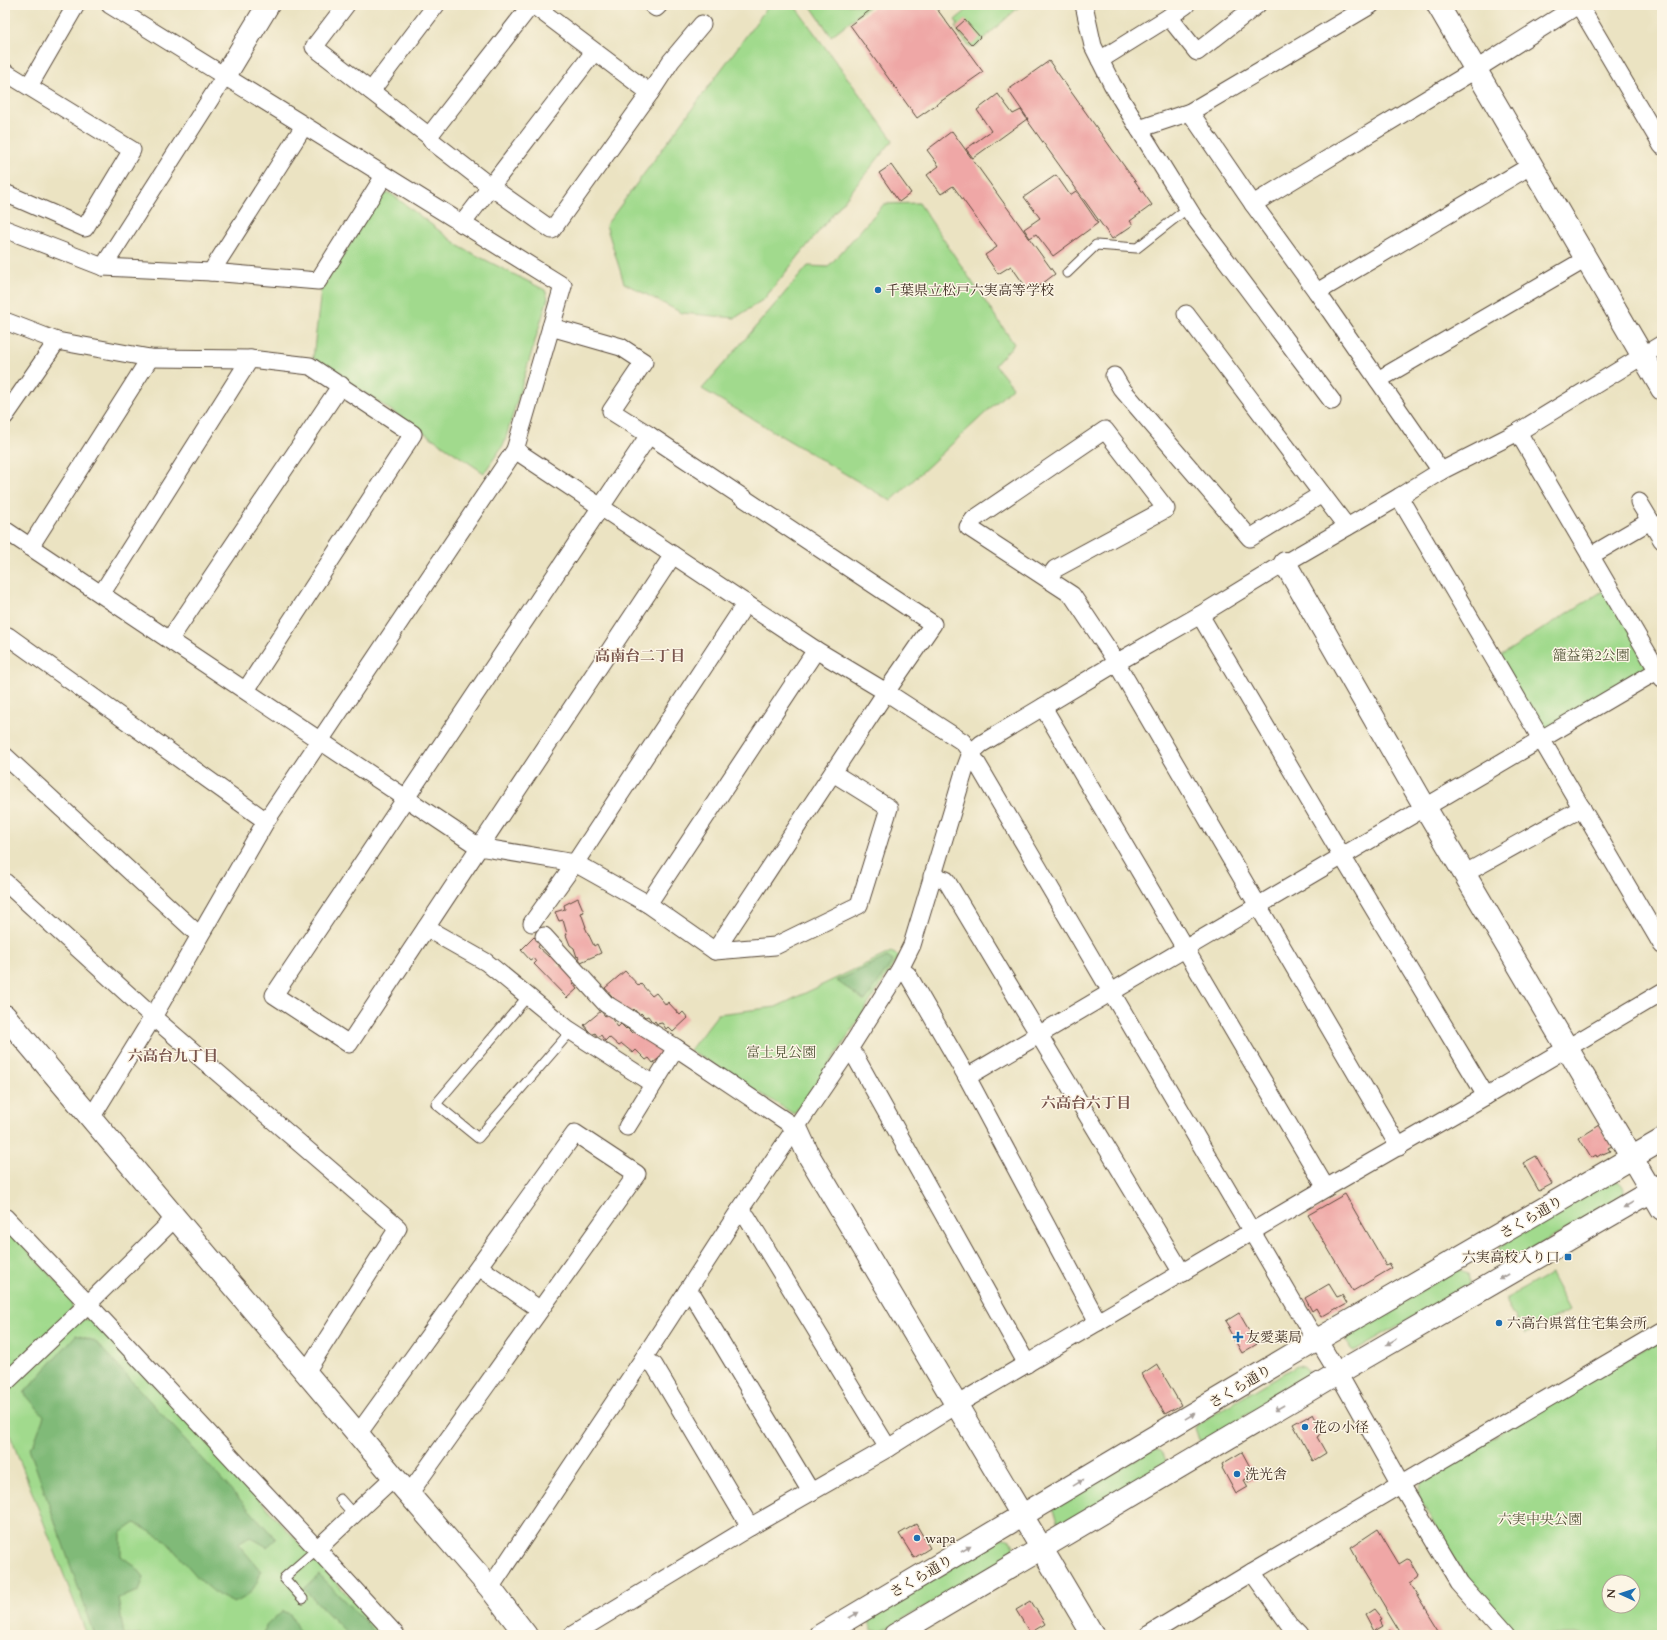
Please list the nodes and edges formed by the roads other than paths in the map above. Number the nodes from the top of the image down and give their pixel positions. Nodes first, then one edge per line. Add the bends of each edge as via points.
1 (76, 5) edge
2 (110, 5) edge
3 (268, 5) edge
4 (346, 5) edge
5 (436, 5) edge
6 (532, 5) edge
7 (652, 5) edge
8 (659, 5) edge
9 (1084, 5) edge
10 (1186, 5) edge
11 (1257, 5) edge
12 (1371, 5) edge
13 (1438, 5) edge
14 (1578, 5) edge
15 (1169, 17) junction
16 (702, 24) dead end
17 (594, 52) junction
18 (1100, 60) junction
19 (1475, 70) junction
20 (5, 72) edge
21 (225, 76) junction
22 (29, 86) junction
23 (371, 90) junction
24 (650, 93) junction
25 (1190, 112) junction
26 (304, 126) junction
27 (1139, 129) junction
28 (428, 136) junction
29 (1662, 146) edge
30 (1532, 165) junction
31 (384, 176) junction
32 (491, 187) junction
33 (5, 194) edge
34 (1253, 204) junction
35 (1188, 208) junction
36 (462, 224) junction
37 (6, 231) edge
38 (1586, 259) junction
39 (103, 267) junction
40 (211, 272) junction
41 (1067, 273) dead end
42 (1317, 292) junction
43 (1186, 314) dead end
44 (5, 321) edge
45 (551, 327) junction
46 (57, 341) junction
47 (1662, 344) edge
48 (1642, 355) junction
49 (150, 358) junction
50 (250, 360) junction
51 (1114, 376) dead end
52 (1378, 380) junction
53 (341, 385) junction
54 (1662, 389) edge
55 (1332, 400) dead end
56 (5, 416) edge
57 (1518, 432) junction
58 (649, 435) junction
59 (515, 450) junction
60 (1441, 471) junction
61 (1322, 494) junction
62 (1399, 497) junction
63 (1639, 502) dead end
64 (600, 508) junction
65 (1650, 521) junction
66 (1347, 526) junction
67 (5, 530) edge
68 (1662, 540) edge
69 (30, 547) junction
70 (673, 555) junction
71 (1590, 556) junction
72 (1285, 563) junction
73 (1048, 578) junction
74 (102, 593) junction
75 (746, 603) junction
76 (1200, 615) junction
77 (170, 639) junction
78 (5, 641) edge
79 (816, 650) junction
80 (1116, 663) junction
81 (1660, 672) edge
82 (246, 690) junction
83 (886, 692) junction
84 (1043, 707) junction
85 (1541, 739) junction
86 (319, 741) junction
87 (971, 754) junction
88 (5, 756) edge
89 (833, 773) junction
90 (405, 799) junction
91 (1425, 808) junction
92 (1582, 808) junction
93 (266, 821) junction
94 (479, 847) junction
95 (1342, 856) junction
96 (575, 863) junction
97 (1464, 874) junction
98 (932, 876) junction
99 (5, 882) edge
100 (648, 904) junction
101 (1258, 905) junction
102 (532, 923) dead end
103 (426, 928) junction
104 (199, 935) junction
105 (544, 936) dead end
106 (1662, 945) edge
107 (1186, 948) junction
108 (715, 950) junction
109 (900, 969) junction
110 (1112, 992) junction
111 (1662, 992) edge
112 (528, 996) junction
113 (5, 1016) edge
114 (153, 1017) junction
115 (571, 1031) junction
116 (1038, 1035) junction
117 (676, 1048) junction
118 (1568, 1048) junction
119 (848, 1051) junction
120 (967, 1078) junction
121 (653, 1084) junction
122 (1486, 1096) junction
123 (91, 1118) junction
124 (627, 1127) dead end
125 (796, 1128) junction
126 (1662, 1140) edge
127 (1399, 1147) junction
128 (1633, 1158) junction
129 (1326, 1188) junction
130 (1658, 1195) edge
131 (739, 1211) junction
132 (6, 1218) edge
133 (175, 1218) junction
134 (1253, 1232) junction
135 (479, 1267) junction
136 (1182, 1273) junction
137 (687, 1291) junction
138 (88, 1304) junction
139 (539, 1309) junction
140 (1098, 1322) junction
141 (1662, 1331) edge
142 (1318, 1340) junction
143 (643, 1358) junction
144 (1027, 1364) junction
145 (306, 1372) junction
146 (1338, 1373) junction
147 (5, 1383) edge
148 (958, 1404) junction
149 (358, 1434) junction
150 (888, 1448) junction
151 (394, 1477) junction
152 (1401, 1485) junction
153 (811, 1492) junction
154 (409, 1494) junction
155 (340, 1499) dead end
156 (354, 1515) junction
157 (1024, 1516) junction
158 (750, 1527) junction
159 (1042, 1548) junction
160 (317, 1549) junction
161 (1252, 1572) junction
162 (490, 1588) junction
163 (303, 1599) dead end
164 (396, 1635) edge
165 (526, 1635) edge
166 (572, 1635) edge
167 (821, 1635) edge
168 (896, 1635) edge
169 (1094, 1635) edge
170 (1148, 1635) edge
171 (1300, 1635) edge
172 (1506, 1635) edge

1 - 22 street
2 - 21 street
3 - 21 street
4 - 23 street via 314,47
5 - 23 street
6 - 17 street
6 - 28 street
7 - 8 street via 656,8
9 - 18 street via 1093,46
10 - 15 street
11 - 15 street via 1197,52
12 - 25 street
13 - 19 street
14 - 19 street
14 - 29 street
15 - 18 street
16 - 24 street
17 - 24 street
17 - 32 street
18 - 27 street
19 - 30 street
19 - 34 street
20 - 22 street
21 - 26 street
21 - 39 street
22 - 33 street via 132,150 85,228
23 - 28 street
24 - 32 street via 552,230
25 - 27 street
25 - 34 street
26 - 31 street
26 - 40 street
27 - 35 street
28 - 32 street
30 - 38 street
30 - 42 street
31 - 36 street
31 - 40 street via 318,282
32 - 36 street
34 - 42 street
35 - 41 lane via 1137,248 1096,245
35 - 55 street
36 - 45 street via 563,286
37 - 39 street
38 - 48 street
38 - 52 street
39 - 40 street
42 - 52 street
43 - 61 street
44 - 46 street
45 - 58 street via 622,347 644,362 611,411
45 - 59 street
46 - 49 street
46 - 56 street
47 - 48 street
48 - 54 street
48 - 57 street
49 - 50 street
49 - 69 street
50 - 53 street via 310,366
50 - 74 street
51 - 61 street via 1121,388 1250,538
52 - 60 street
53 - 77 street
53 - 82 street via 413,434
57 - 60 street
57 - 71 street
58 - 64 street
58 - 83 street via 933,624
59 - 64 street
59 - 86 street
60 - 62 street
61 - 66 street
62 - 66 street
62 - 85 street
63 - 65 street
64 - 70 street
64 - 90 street
65 - 68 street
65 - 71 street
66 - 72 street
67 - 69 street
69 - 74 street
70 - 75 street
70 - 94 street
71 - 81 street
72 - 76 street
72 - 91 street
73 - 73 street via 1055,569 1166,509 1105,430 974,519 968,527
73 - 80 street via 1072,594
74 - 77 street
75 - 79 street
75 - 96 street
76 - 80 street
76 - 95 street
77 - 82 street
78 - 93 street via 8,636
79 - 83 street
79 - 100 street
80 - 84 street
80 - 101 street
81 - 85 street
82 - 86 street
83 - 87 street via 962,742
83 - 89 street
84 - 87 street via 981,744
84 - 107 street
85 - 91 street
85 - 92 street
86 - 90 street
86 - 93 street
87 - 98 street
87 - 110 street
88 - 104 street
89 - 108 street
89 - 108 street via 889,808 859,905 775,946
90 - 94 street
90 - 103 street via 274,995 348,1044
91 - 95 street
91 - 97 street
92 - 97 street
92 - 106 street
93 - 104 street
94 - 96 street
94 - 103 street
95 - 101 street
95 - 122 street
96 - 100 street
96 - 102 street
97 - 118 street
98 - 109 street via 912,945
98 - 116 street via 946,880
99 - 114 street
100 - 108 street
101 - 107 street
101 - 127 street
103 - 112 street via 486,962
104 - 114 street
105 - 117 street via 606,1004
107 - 110 street
107 - 129 street
109 - 119 street
109 - 120 street via 908,975
110 - 116 street
110 - 134 street
111 - 118 street
112 - 115 street
112 - 115 lane via 436,1104 478,1138
113 - 123 street
114 - 123 street
114 - 145 street via 398,1228
115 - 121 street
116 - 120 street
116 - 136 street
117 - 121 street
117 - 125 street
118 - 122 street
118 - 128 street
119 - 125 street
119 - 144 street via 855,1056
120 - 140 street
121 - 124 street
122 - 127 street
123 - 133 street
125 - 131 street
125 - 148 street via 809,1156
126 - 128 street, さくら通り
127 - 129 street
128 - 130 street
128 - 142 street, さくら通り
129 - 134 street
130 -> 146 street
131 - 137 street
131 - 150 street via 748,1217
132 - 138 street
133 - 138 street
133 - 145 street
134 - 136 street
134 - 142 street via 1309,1329
135 - 139 street
135 - 139 street via 575,1133 637,1174
135 - 149 street
136 - 140 street
137 - 143 street
137 - 153 street via 694,1297
138 - 147 street
138 - 160 street
139 - 154 street
140 - 144 street
141 - 152 street
142 - 146 street
157 -> 142 street, さくら通り
143 - 158 street via 654,1365
143 - 162 street
144 - 148 street
145 - 149 street
146 - 152 street
146 -> 159 street
148 - 150 street
148 - 157 street
149 - 151 street
150 - 153 street
151 - 154 street
151 - 156 street
152 - 161 street
152 - 172 street via 1459,1582
153 - 158 street
154 - 162 street
155 - 156 lane
156 - 160 street
157 - 159 street
167 -> 157 street, さくら通り
158 - 166 street
159 - 168 street
159 - 169 street
160 - 163 lane via 284,1578
160 - 164 street
161 - 170 street
161 - 171 street via 1289,1624
162 - 165 street

